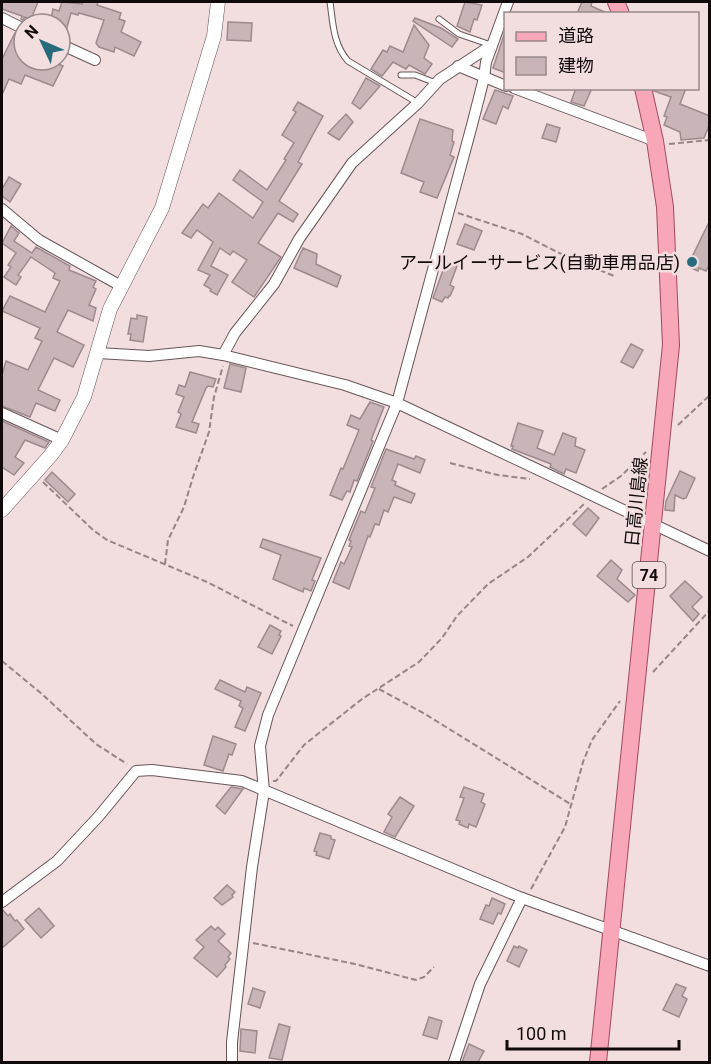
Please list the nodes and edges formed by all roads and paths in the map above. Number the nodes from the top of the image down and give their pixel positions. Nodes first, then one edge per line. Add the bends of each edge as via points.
1 (218, 2) edge
2 (330, 2) edge
3 (504, 13) edge
4 (439, 19) dead end
5 (492, 45) junction
6 (72, 49) edge
7 (95, 60) dead end
8 (458, 66) junction
9 (401, 75) dead end
10 (484, 78) junction
11 (436, 83) junction
12 (504, 85) edge
13 (519, 90) edge
14 (643, 90) edge
15 (418, 103) junction
16 (710, 140) edge
17 (655, 141) junction
18 (2, 209) edge
19 (449, 210) junction
20 (614, 276) dead end
21 (121, 286) junction
22 (98, 353) junction
23 (224, 355) junction
24 (710, 395) edge
25 (397, 403) junction
26 (2, 413) edge
27 (678, 425) dead end
28 (62, 440) junction
29 (662, 440) junction
30 (450, 463) dead end
31 (35, 474) junction
32 (553, 477) junction
33 (592, 496) junction
34 (4, 505) edge
35 (654, 525) junction
36 (710, 550) edge
37 (165, 564) junction
38 (710, 610) edge
39 (304, 631) junction
40 (2, 661) edge
41 (650, 675) dead end
42 (379, 689) junction
43 (637, 692) junction
44 (136, 771) junction
45 (263, 786) junction
46 (572, 805) junction
47 (524, 899) junction
48 (2, 902) edge
49 (612, 931) junction
50 (244, 941) junction
51 (710, 966) edge
52 (434, 967) dead end
53 (232, 1062) edge
54 (454, 1062) edge
55 (598, 1062) edge

1 - 21 street via 214,36 162,208
2 - 15 lane via 339,51 348,61
3 - 5 street
4 - 5 lane via 459,33
5 - 8 street
5 - 10 street
6 - 7 street
8 - 10 street
8 - 11 street
9 - 11 lane via 415,75
10 - 12 street
10 - 19 street
11 - 15 street
13 - 17 street
14 - 17 main road, 日高川島線 / 74
15 - 23 street via 352,163 299,239 274,284 235,333
16 - 17 path via 674,145
17 - 29 main road, 日高川島線 / 74 via 665,207 671,345
18 - 21 street via 39,240
19 - 20 path via 522,234
19 - 25 street
21 - 22 street
22 - 23 street via 149,356 199,351
22 - 28 street via 84,397
23 - 25 street via 345,385
23 - 37 path via 209,432 177,526 168,540
24 - 27 path
25 - 32 street
25 - 39 street
26 - 28 street
28 - 31 street
29 - 33 path
29 - 35 main road, 日高川島線 / 74
30 - 32 path via 518,478
31 - 34 street
31 - 37 path via 107,540
32 - 33 street
33 - 35 street
33 - 42 path via 528,557 488,584 419,662
35 - 36 street
35 - 43 main road, 日高川島線 / 74
37 - 39 path
38 - 41 path
39 - 45 street via 268,715 260,746
40 - 44 path via 96,744
42 - 45 path via 332,721 304,745 276,781
42 - 46 path
43 - 46 path via 617,704 592,740
43 - 49 main road, 日高川島線 / 74
44 - 45 street
44 - 48 street via 57,861
45 - 47 street
45 - 50 street
46 - 47 path via 565,826
47 - 49 street
47 - 54 street via 480,984
49 - 51 street
49 - 55 main road, 日高川島線 / 74
50 - 52 path via 416,980
50 - 53 street

